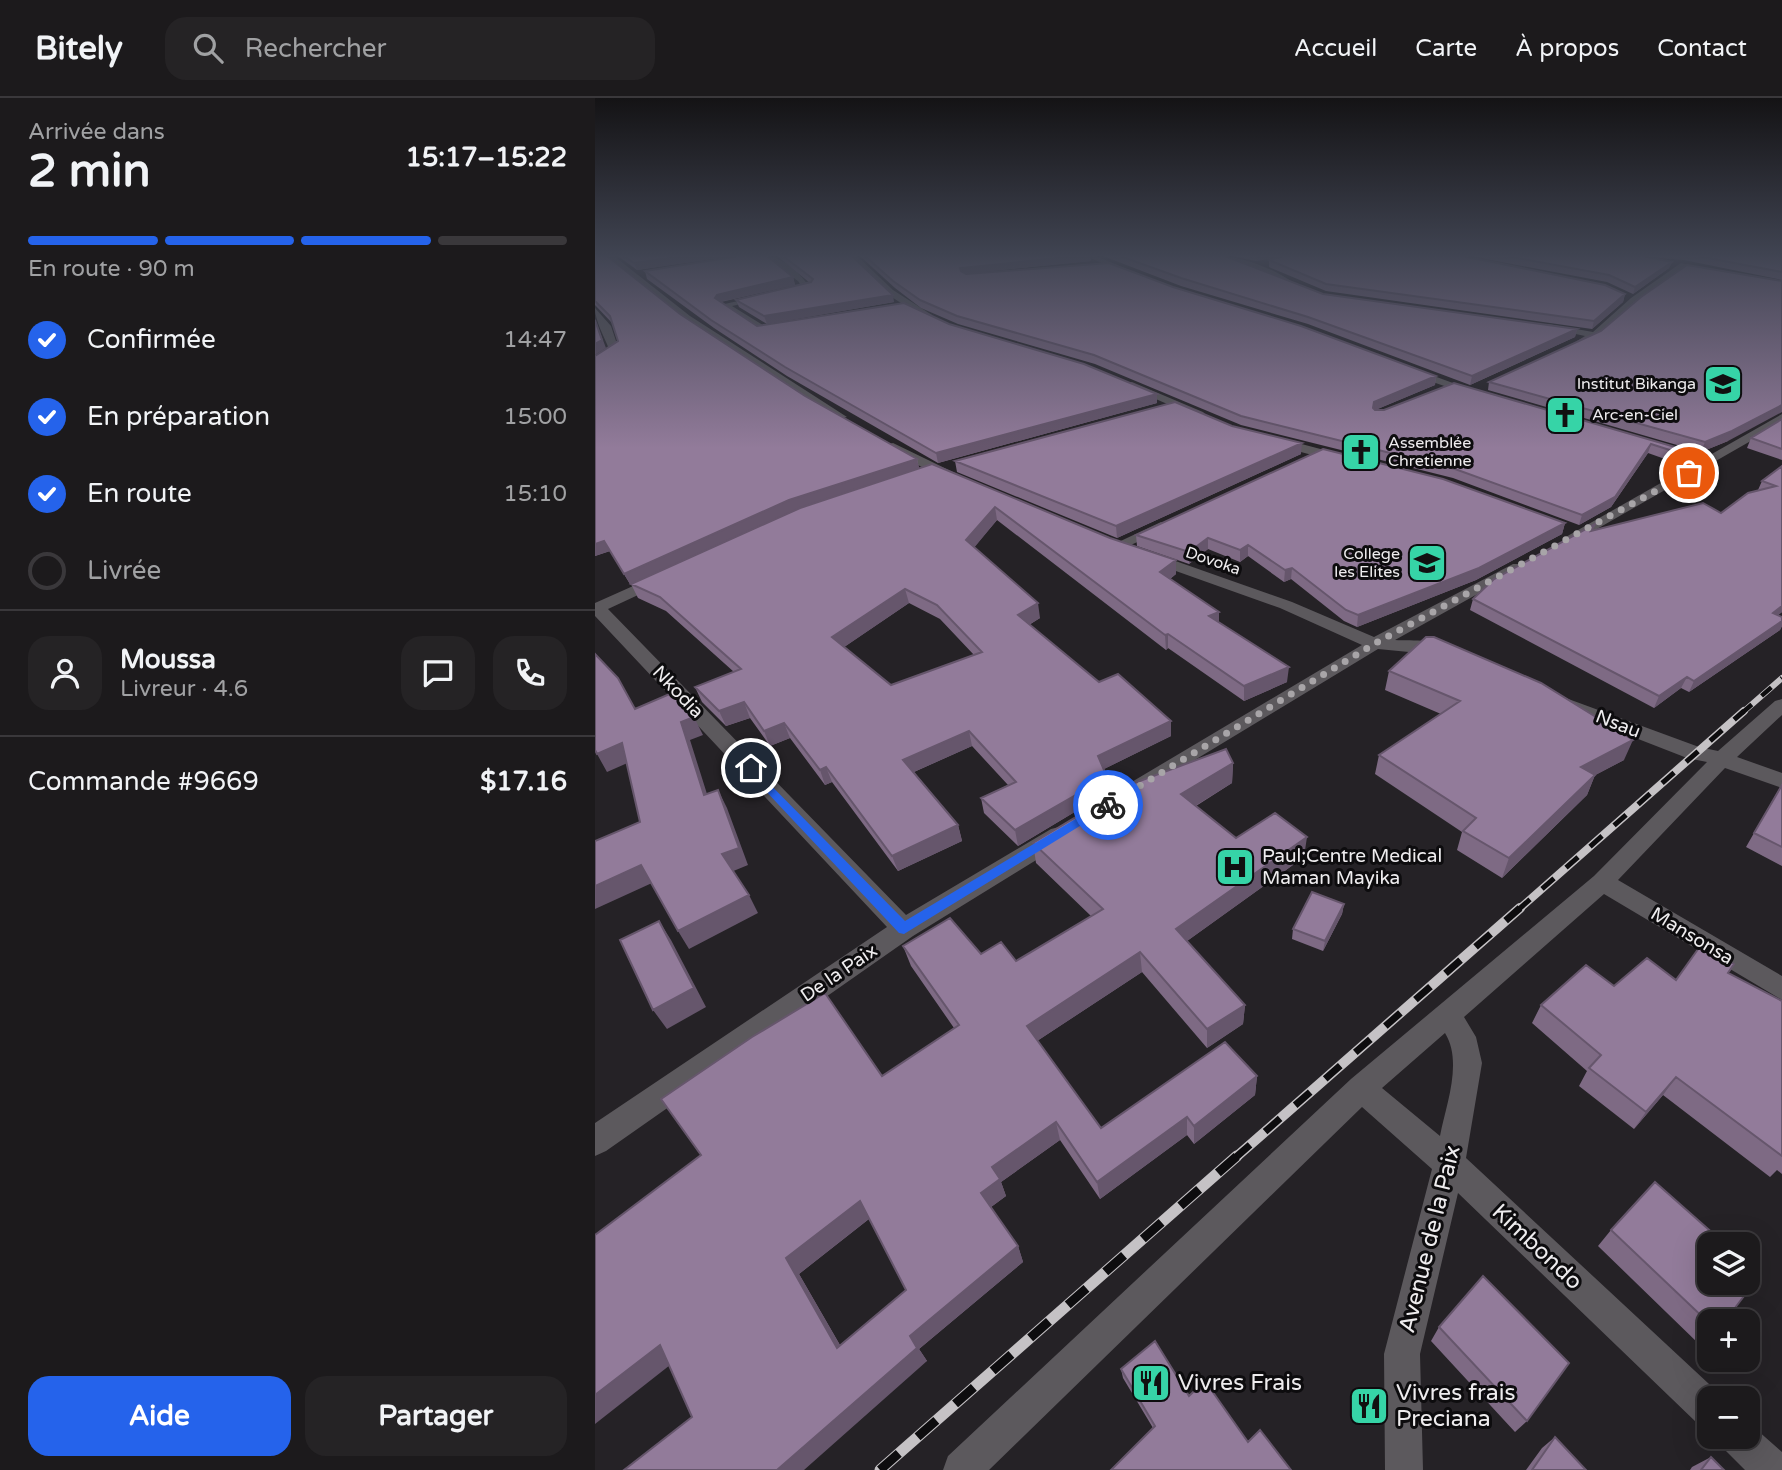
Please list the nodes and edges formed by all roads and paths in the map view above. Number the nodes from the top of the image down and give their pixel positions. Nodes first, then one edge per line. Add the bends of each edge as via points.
1 (601, 320) edge
2 (690, 320) edge
3 (749, 320) edge
4 (934, 320) edge
5 (1609, 320) edge
6 (943, 324) edge
7 (794, 326) edge
8 (1537, 326) edge
9 (1595, 335) junction
10 (1570, 346) edge
11 (595, 362) edge
12 (1394, 365) edge
13 (1118, 379) edge
14 (1452, 385) junction
15 (1440, 390) edge
16 (1483, 391) edge
17 (1179, 404) junction
18 (1152, 412) edge
19 (1782, 418) edge
20 (1213, 420) edge
21 (856, 426) edge
22 (1260, 437) edge
23 (878, 439) edge
24 (1319, 453) junction
25 (1353, 461) edge
26 (963, 463) edge
27 (1294, 465) edge
28 (930, 472) junction
29 (961, 480) edge
30 (1181, 517) edge
31 (1568, 536) edge
32 (1532, 559) edge
33 (673, 573) edge
34 (596, 608) edge
35 (1374, 644) junction
36 (1456, 657) edge
37 (1544, 696) edge
38 (1782, 705) edge
39 (1722, 759) junction
40 (1782, 781) edge
41 (1116, 800) edge
42 (1080, 822) edge
43 (1602, 882) junction
44 (904, 929) junction
45 (1782, 989) edge
46 (1454, 1025) junction
47 (1361, 1088) junction
48 (595, 1141) edge
49 (1450, 1164) junction
50 (1697, 1398) edge
51 (1751, 1449) edge
52 (961, 1470) edge
53 (1404, 1470) edge
54 (1773, 1470) edge

1 - 11 street via 614,349
2 - 21 street
3 - 7 street via 768,331
4 - 6 street
5 - 9 street
8 - 9 street
9 - 10 street
12 - 14 street
13 - 17 street
14 - 15 street
14 - 16 street
17 - 18 street
17 - 20 street
19 - 31 street
22 - 24 street
23 - 28 street
24 - 25 street
24 - 27 street
26 - 28 street
28 - 29 street
30 - 35 street, Dovoka via 1112,543 1286,605
32 - 35 street
33 - 34 street
34 - 44 street, Nkodia
35 - 36 street via 1434,648
35 - 41 street
37 - 39 street, Nsau via 1694,753
38 - 39 street
39 - 40 street, Nsau
39 - 43 street
42 - 44 street, De la Paix
43 - 45 street, Mansonsa
43 - 46 street
44 - 48 street, De la Paix
46 - 47 street
46 - 49 street, Avenue de la Paix via 1468,1063
47 - 49 street, Kimbondo
47 - 52 street
49 - 50 street, Kimbondo
49 - 53 street, Avenue de la Paix via 1402,1354
51 - 54 street

